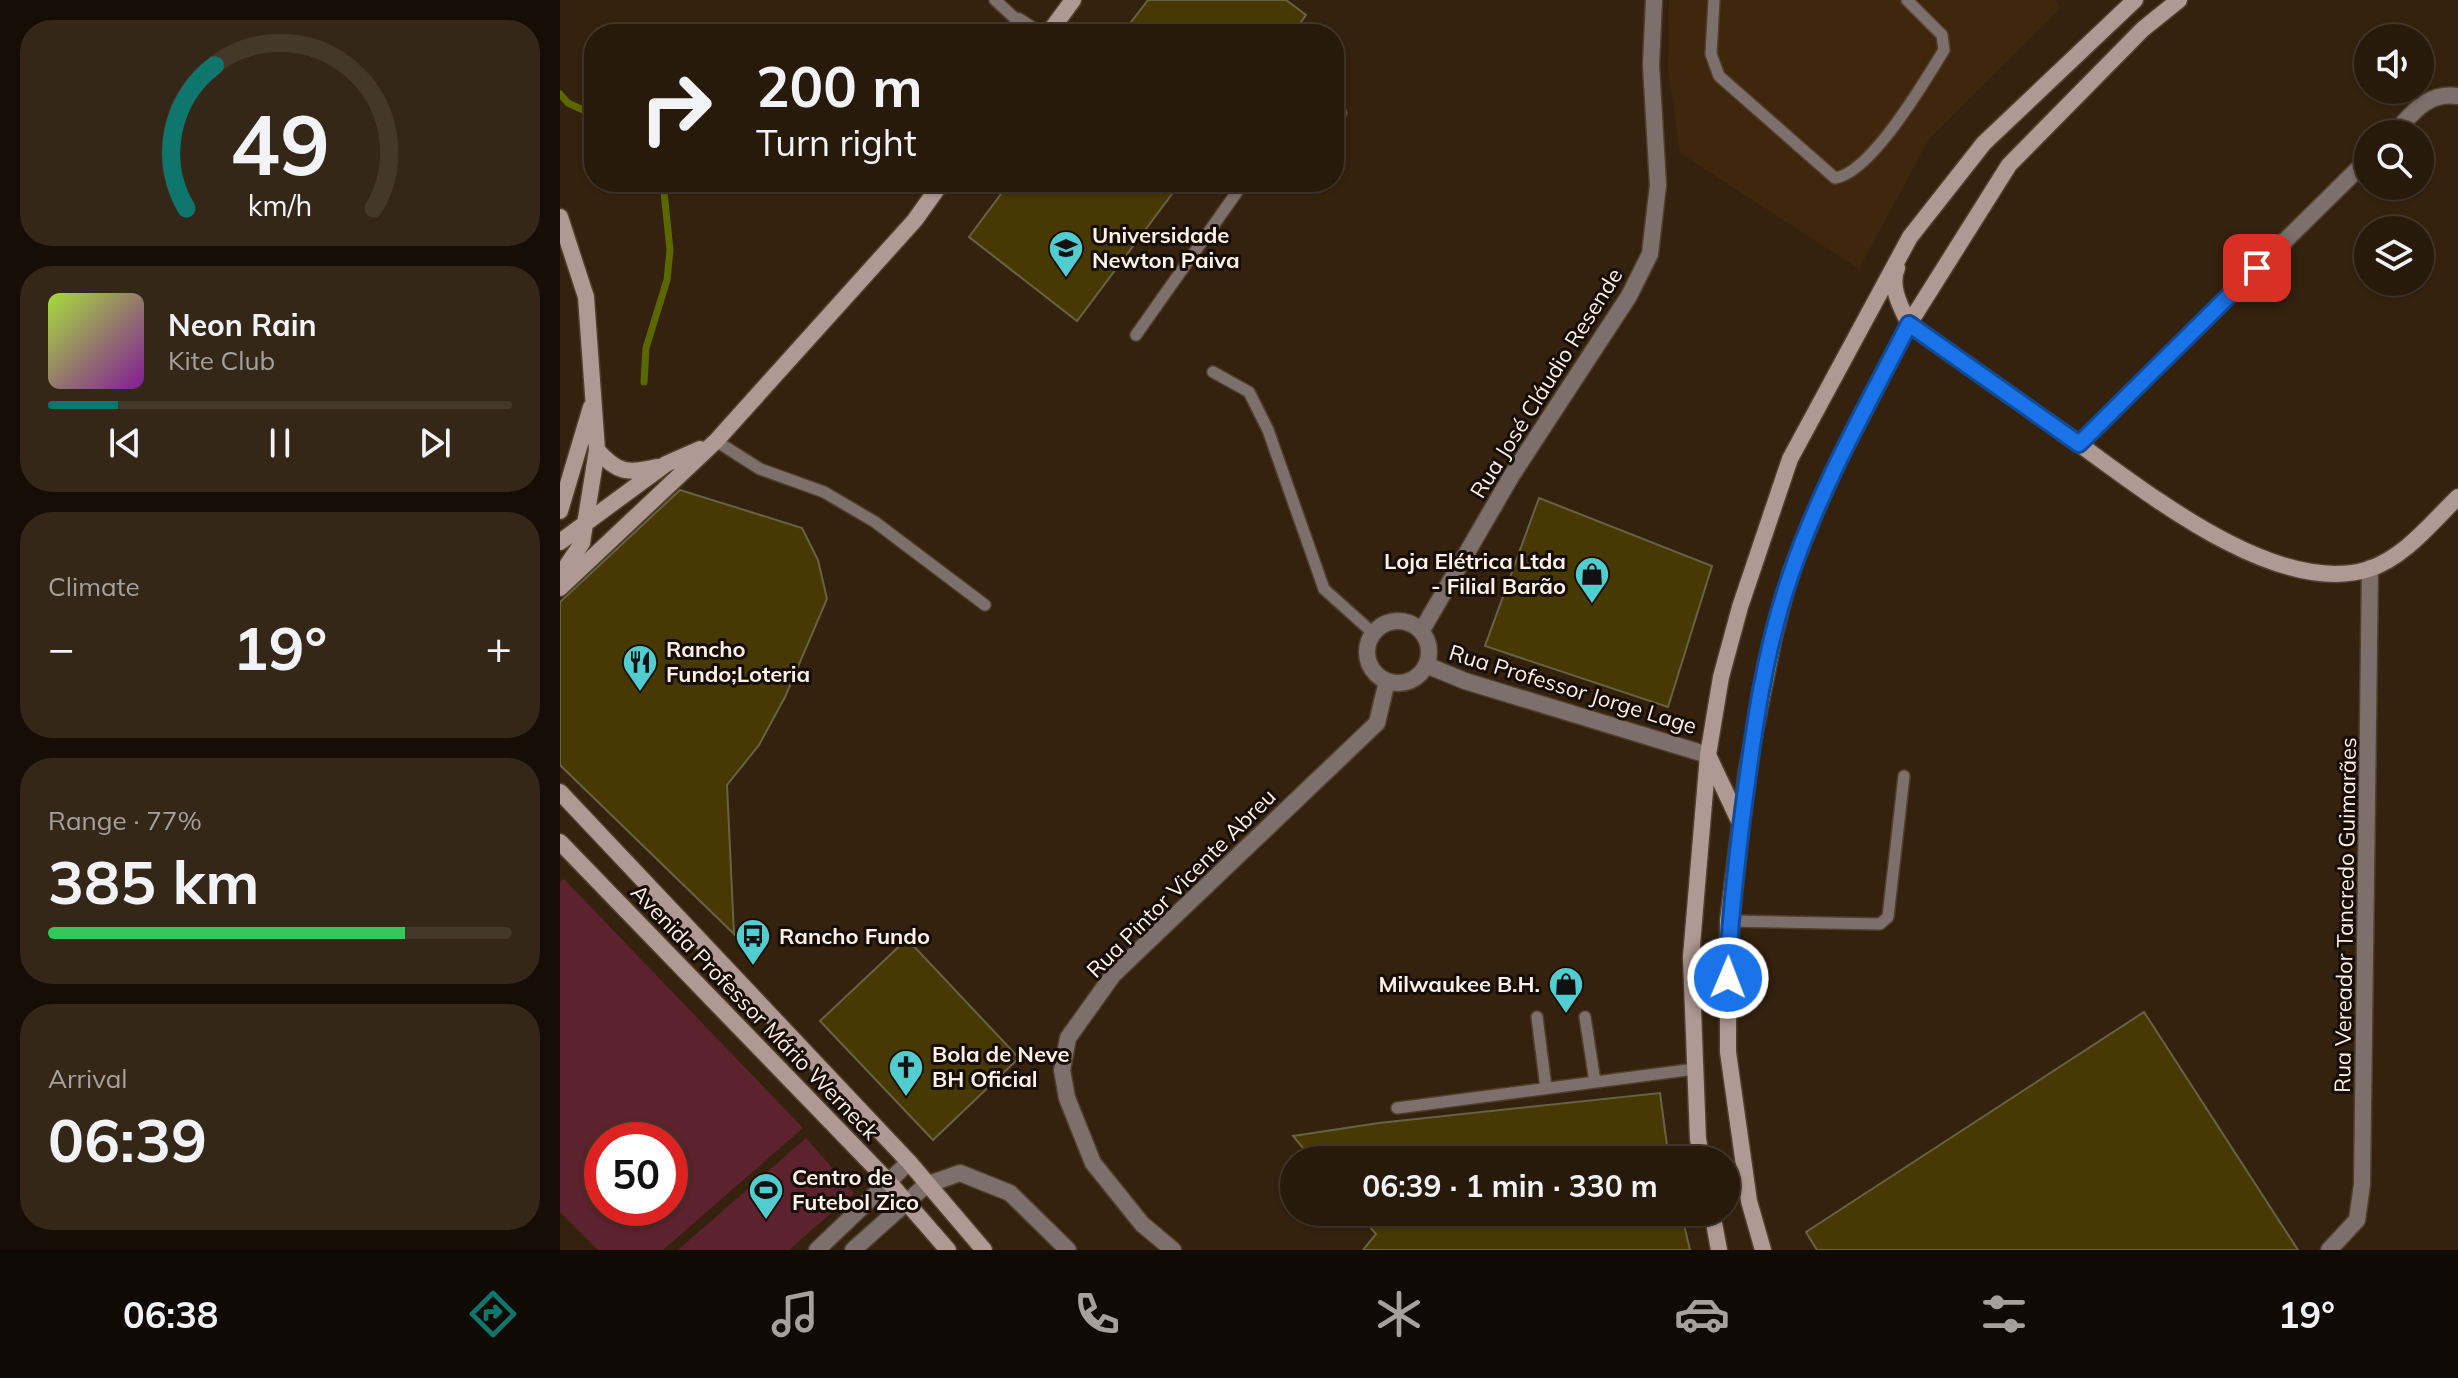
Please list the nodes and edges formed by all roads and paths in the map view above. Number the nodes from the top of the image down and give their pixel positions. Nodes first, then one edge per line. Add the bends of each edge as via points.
1 (995, 0) edge
2 (1073, 0) edge
3 (1654, 0) edge
4 (1714, 0) edge
5 (1907, 0) edge
6 (2135, 0) edge
7 (2179, 0) edge
8 (1018, 21) joint
9 (1023, 24) edge
10 (1055, 24) edge
11 (2458, 96) edge
12 (2407, 120) edge
13 (2354, 173) edge
14 (935, 192) edge
15 (1237, 192) edge
16 (560, 217) edge
17 (1910, 237) junction
18 (1909, 324) junction
19 (1136, 335) dead end
20 (1213, 372) dead end
21 (594, 398) junction
22 (716, 441) junction
23 (2079, 444) junction
24 (597, 450) junction
25 (666, 464) junction
26 (2458, 497) edge
27 (560, 511) edge
28 (589, 519) junction
29 (560, 542) edge
30 (2370, 568) junction
31 (560, 576) edge
32 (560, 588) edge
33 (985, 605) dead end
34 (1422, 630) junction
35 (1373, 633) junction
36 (1426, 665) junction
37 (1387, 681) junction
38 (1708, 755) junction
39 (1904, 776) dead end
40 (560, 792) edge
41 (1741, 826) junction
42 (560, 842) edge
43 (1728, 921) junction
44 (1537, 1017) dead end
45 (1585, 1017) dead end
46 (1695, 1069) junction
47 (1595, 1082) junction
48 (1546, 1088) junction
49 (1397, 1108) dead end
50 (1701, 1146) edge
51 (909, 1162) junction
52 (888, 1181) junction
53 (926, 1185) junction
54 (904, 1202) junction
55 (1715, 1226) edge
56 (817, 1250) edge
57 (853, 1250) edge
58 (948, 1250) edge
59 (984, 1250) edge
60 (1068, 1250) edge
61 (1173, 1250) edge
62 (1719, 1250) edge
63 (1763, 1250) edge
64 (2329, 1250) edge

1 - 8 lane
2 - 10 main road
3 - 34 street, Rua José Cláudio Resende via 1651,65 1658,185 1650,254
4 - 5 lane via 1711,54 1719,76 1835,178 1850,172 1895,128 1944,50 1942,35
6 - 17 main road via 1984,143
7 - 18 main road via 2143,29 2009,165
8 - 9 street
11 - 12 street via 2427,100
13 - 23 street
14 - 22 main road
15 - 19 lane
16 - 21 main road via 586,297
17 - 18 main road via 1894,276
17 - 38 main road via 1790,459 1736,621
18 - 23 main road
18 - 41 main road via 1830,478 1791,571 1758,713
20 - 35 lane via 1249,392 1268,430 1324,589
21 - 24 main road
21 - 27 main road
22 - 25 main road
22 - 32 main road
22 - 33 lane via 760,469 824,492 875,522
23 - 30 main road via 2235,547 2311,573
24 - 25 main road via 618,471
24 - 28 main road
25 - 28 main road
26 - 30 main road via 2407,547
28 - 29 main road
28 - 31 main road via 582,543
30 - 64 street, Rua Vereador Tancredo Guimarães via 2362,1185 2357,1220
34 - 35 street via 1400,620 1380,625
34 - 36 street via 1429,653
35 - 37 street via 1368,662
36 - 37 street via 1409,681
36 - 38 street, Rua Professor Jorge Lage
37 - 61 street, Rua Pintor Vicente Abreu via 1377,723 1113,975 1068,1038 1062,1070 1067,1098 1093,1163 1142,1224
38 - 41 main road
38 - 46 main road via 1691,957
39 - 43 lane via 1888,917 1880,924
40 - 51 main road, Avenida Professor Mário Werneck
41 - 43 main road
42 - 52 main road, Avenida Professor Mário Werneck
43 - 63 main road via 1728,1052 1749,1201
44 - 48 lane
45 - 47 lane
46 - 47 lane
46 - 50 main road
47 - 48 lane
48 - 49 lane
51 - 52 street
51 - 53 main road, Avenida Professor Mário Werneck
52 - 54 main road, Avenida Professor Mário Werneck
52 - 56 street
53 - 54 street
53 - 59 main road, Avenida Professor Mário Werneck
53 - 60 street via 960,1173 982,1180 1010,1193
54 - 57 street
54 - 58 main road, Avenida Professor Mário Werneck
55 - 62 main road

